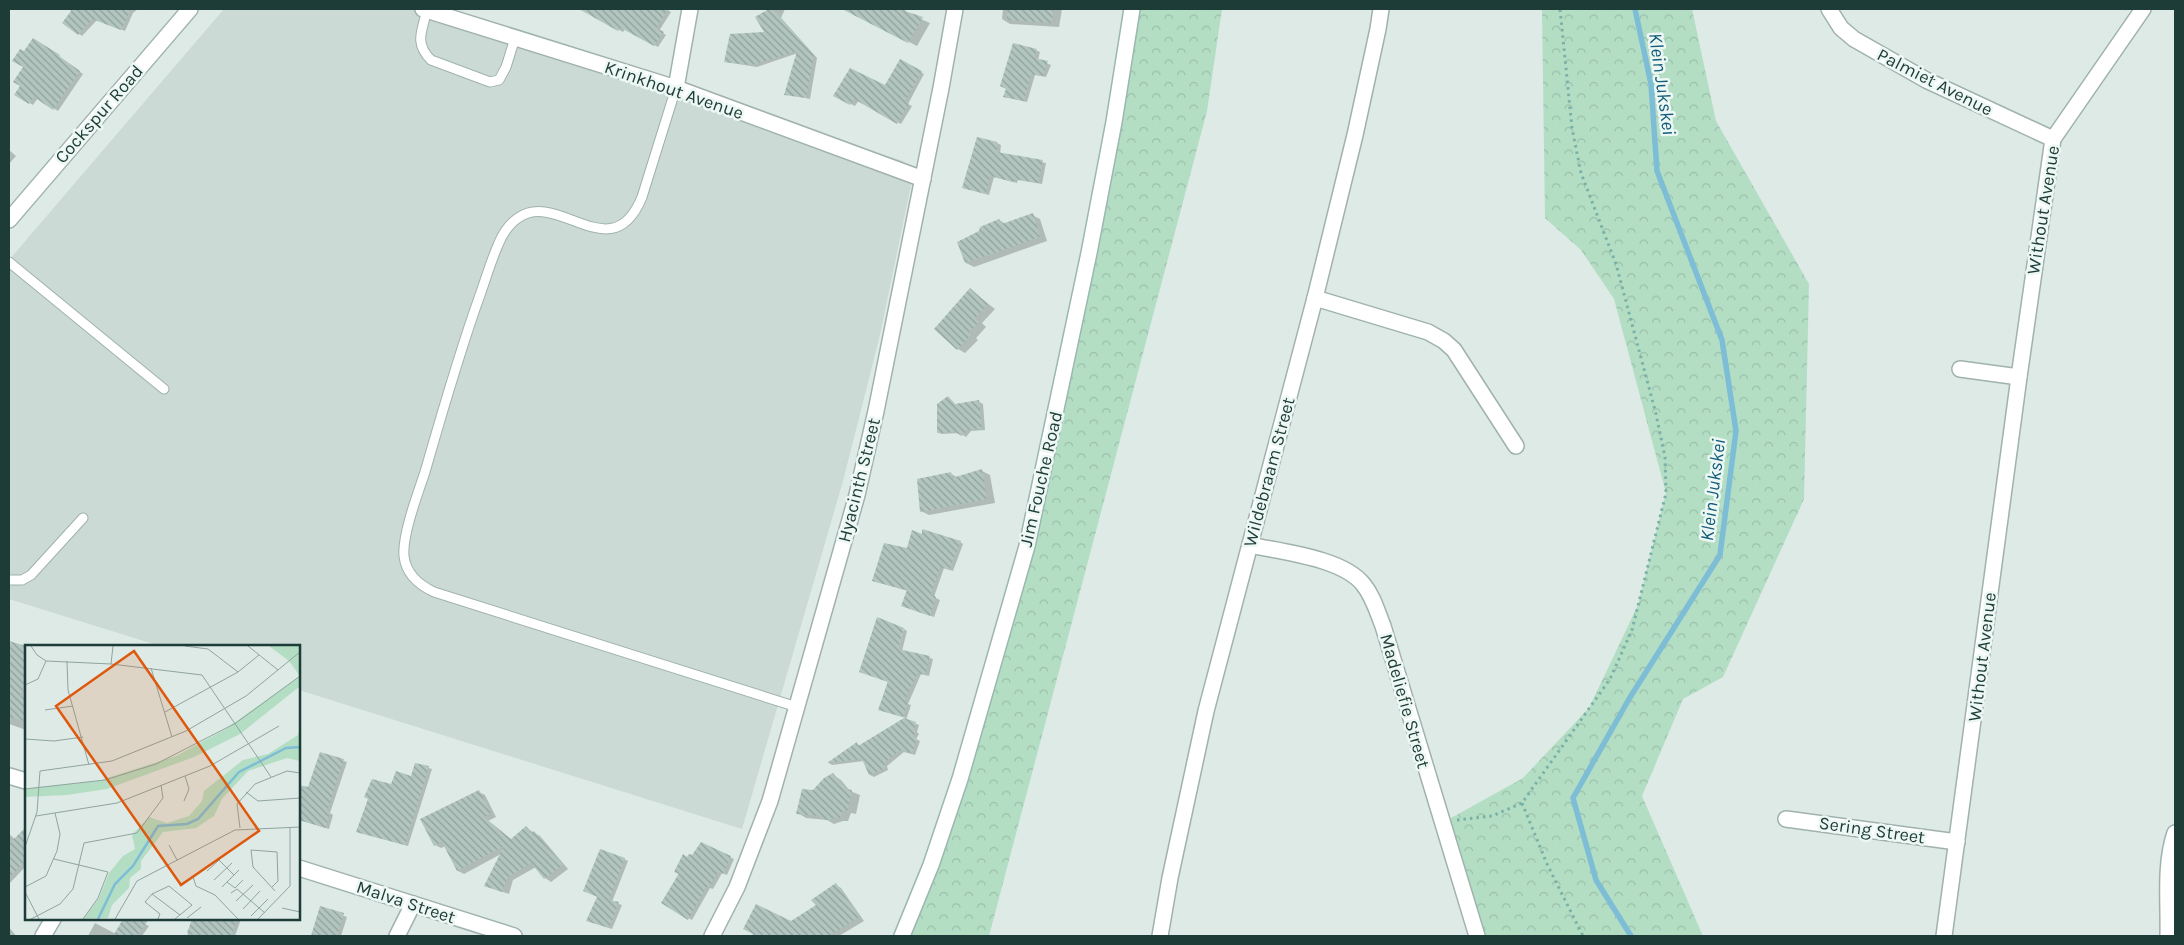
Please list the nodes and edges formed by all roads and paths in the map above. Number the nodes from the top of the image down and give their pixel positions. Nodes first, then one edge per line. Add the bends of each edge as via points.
1 (190, 9) edge
2 (690, 9) edge
3 (955, 9) edge
4 (1132, 9) edge
5 (1381, 9) edge
6 (1560, 9) edge
7 (1829, 9) edge
8 (2143, 9) edge
9 (425, 10) edge
10 (515, 38) junction
11 (676, 88) junction
12 (2053, 140) junction
13 (923, 179) junction
14 (9, 220) edge
15 (9, 262) edge
16 (1315, 298) junction
17 (1960, 369) dead end
18 (2019, 377) junction
19 (164, 389) dead end
20 (1516, 446) dead end
21 (83, 518) dead end
22 (1250, 544) junction
23 (9, 580) edge
24 (797, 707) junction
25 (9, 776) edge
26 (25, 782) edge
27 (1522, 803) junction
28 (1786, 819) dead end
29 (1441, 822) junction
30 (2175, 833) edge
31 (1958, 842) junction
32 (300, 868) edge
33 (413, 904) junction
34 (53, 920) edge
35 (43, 936) edge
36 (397, 936) edge
37 (514, 936) edge
38 (712, 936) edge
39 (902, 936) edge
40 (1160, 936) edge
41 (1477, 936) edge
42 (1583, 936) edge
43 (1944, 936) edge
44 (2168, 936) edge

1 - 14 street, Cockspur Road
2 - 11 street
3 - 13 street, Hyacinth Street
4 - 39 street, Jim Fouche Road via 1089,253 1027,546 960,779 931,865
5 - 16 street, Wildebraam Street via 1355,135
6 - 27 path via 1572,128 1582,173 1616,264 1656,414 1665,457 1666,493 1632,630 1610,679
7 - 12 street, Palmiet Avenue via 1841,28 1854,39 1926,80
8 - 12 street, Without Avenue
9 - 10 street, Krinkhout Avenue
9 - 10 lane via 420,42 424,53 440,64 490,82 499,80
10 - 11 street, Krinkhout Avenue
11 - 13 street, Krinkhout Avenue
11 - 24 lane via 639,206 625,222 616,228 594,228 557,215 533,212 517,218 503,234 463,342 411,517 404,556 418,583 434,592
12 - 18 street, Without Avenue
13 - 24 street, Hyacinth Street via 857,495
15 - 19 lane
16 - 20 street via 1428,332 1444,341 1454,350
16 - 22 street, Wildebraam Street
17 - 18 street
18 - 31 street, Without Avenue
21 - 23 lane via 31,575 22,580
22 - 29 street, Madeliefie Street via 1337,566 1357,578 1370,594 1383,626
22 - 40 street, Wildebraam Street via 1206,711
24 - 38 street, Hyacinth Street via 764,817 737,887
25 - 26 street
27 - 29 path via 1492,816
27 - 42 path via 1547,864
28 - 31 street, Sering Street
29 - 41 street, Madeliefie Street
30 - 44 street via 2169,868
31 - 43 street, Without Avenue
32 - 33 street, Malva Street
33 - 36 street
33 - 37 street, Malva Street
34 - 35 street

